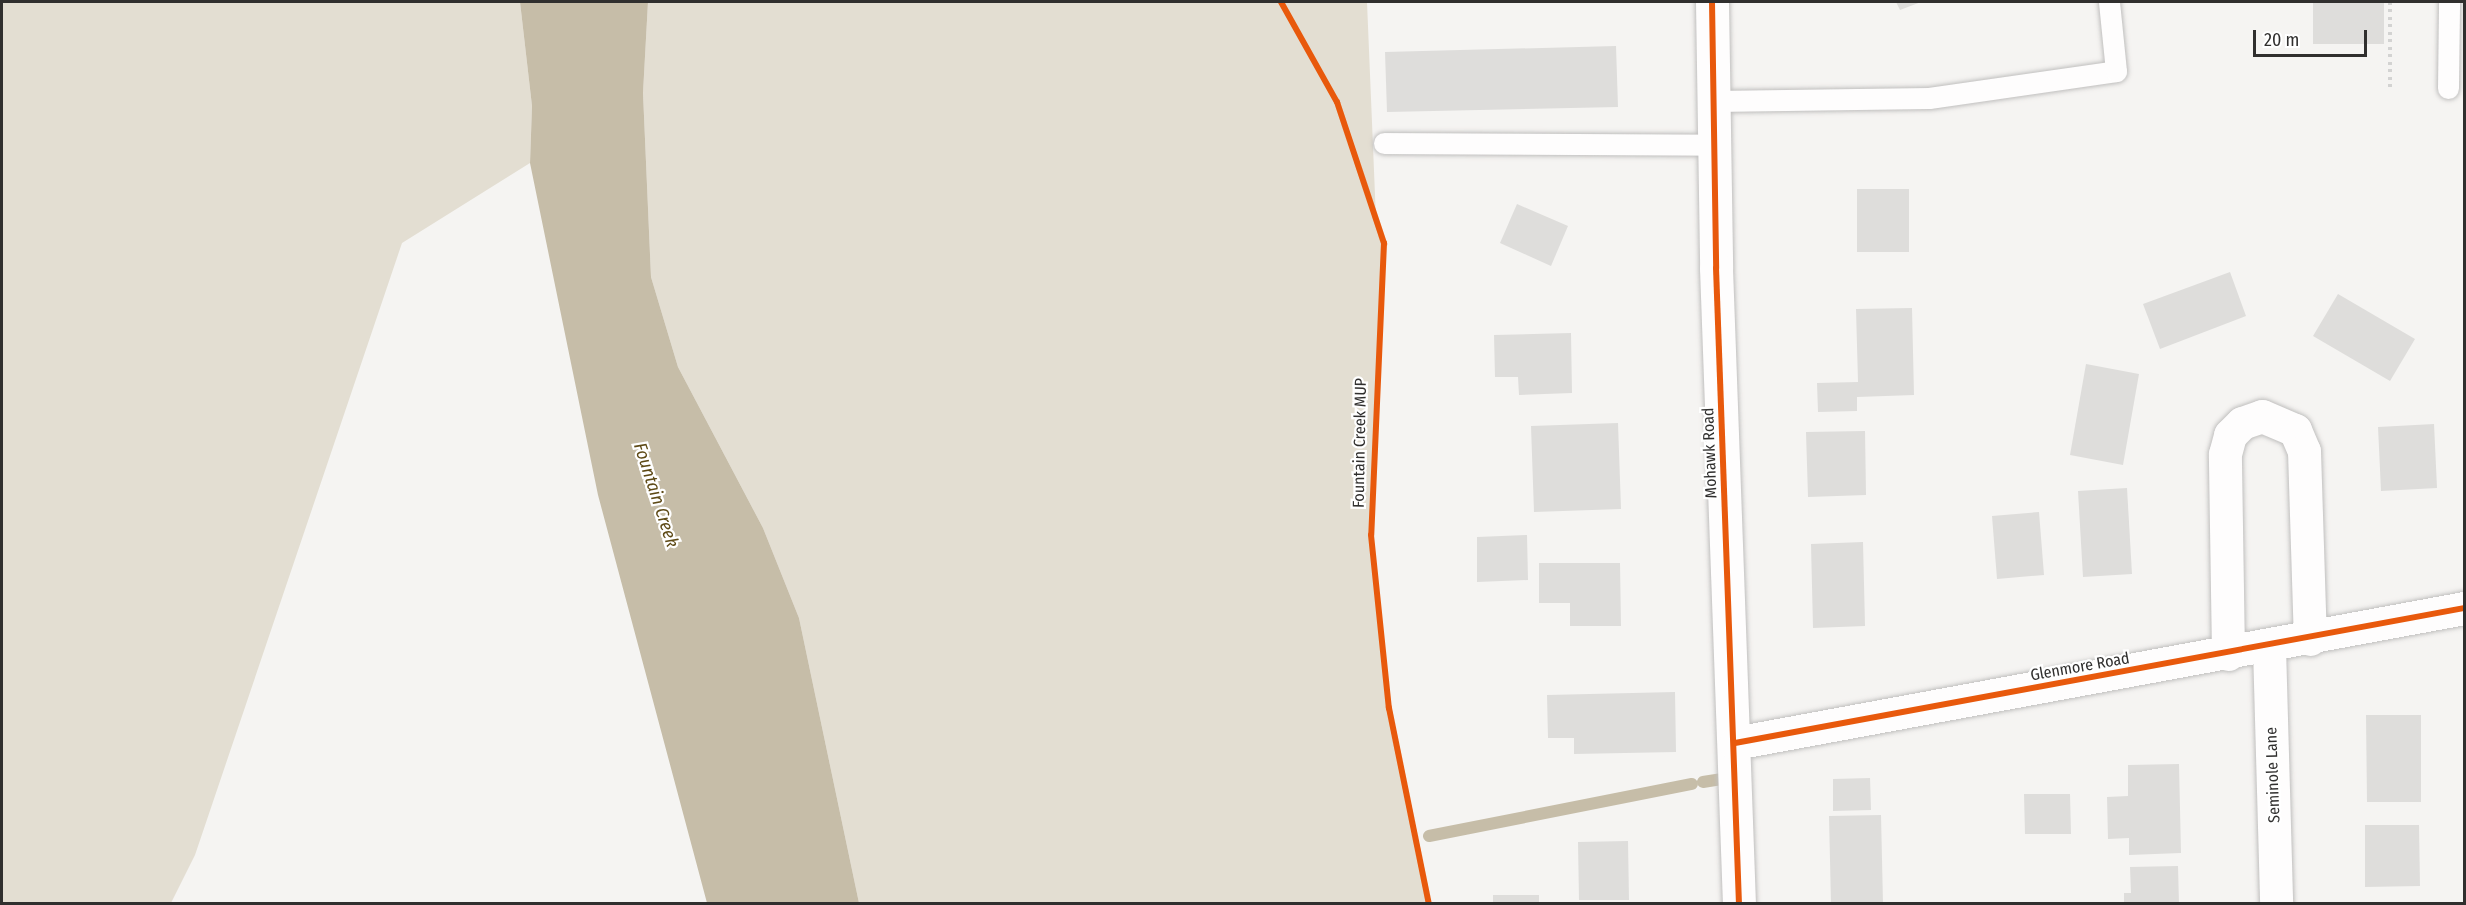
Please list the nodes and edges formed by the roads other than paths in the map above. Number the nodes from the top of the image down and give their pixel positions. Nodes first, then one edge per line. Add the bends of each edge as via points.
1 (1712, 2) edge
2 (2109, 2) edge
3 (2449, 2) edge
4 (2448, 88) dead end
5 (1714, 101) junction
6 (1384, 143) dead end
7 (1714, 145) junction
8 (2464, 608) edge
9 (2310, 639) junction
10 (2269, 647) junction
11 (2228, 654) junction
12 (1735, 743) junction
13 (1739, 903) edge
14 (2276, 903) edge

1 - 5 street, Mohawk Road
2 - 5 lane via 2116,71 1929,98
3 - 4 lane
5 - 7 street, Mohawk Road
6 - 7 lane
7 - 12 street, Mohawk Road
8 - 9 street, Glenmore Road
9 - 10 street, Glenmore Road
9 - 11 street via 2304,451 2295,430 2262,416 2242,423 2230,435 2225,454
10 - 11 street, Glenmore Road
10 - 14 street, Seminole Lane
11 - 12 street, Glenmore Road
12 - 13 street, Mohawk Road

